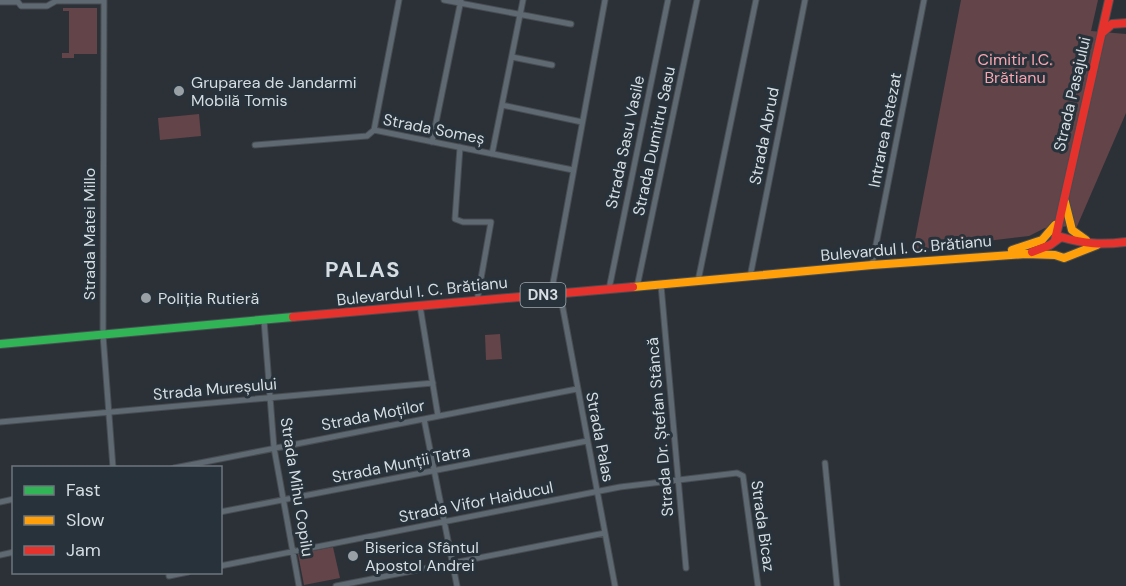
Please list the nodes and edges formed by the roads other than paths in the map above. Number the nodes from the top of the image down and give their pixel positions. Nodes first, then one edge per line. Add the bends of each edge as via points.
1 (399, 0) edge
2 (444, 0) edge
3 (523, 0) edge
4 (605, 0) edge
5 (668, 0) edge
6 (697, 0) edge
7 (756, 0) edge
8 (805, 0) edge
9 (924, 0) edge
10 (1109, 0) edge
11 (104, 1) edge
12 (0, 2) edge
13 (460, 2) edge
14 (520, 15) junction
15 (1126, 23) edge
16 (571, 24) dead end
17 (1102, 34) junction
18 (512, 57) junction
19 (552, 65) dead end
20 (502, 105) junction
21 (582, 122) junction
22 (374, 130) junction
23 (432, 142) junction
24 (255, 145) dead end
25 (459, 147) junction
26 (492, 154) junction
27 (573, 170) junction
28 (1064, 196) junction
29 (1070, 240) junction
30 (1054, 242) junction
31 (1126, 242) edge
32 (1111, 243) junction
33 (1097, 244) junction
34 (1026, 254) junction
35 (1055, 255) junction
36 (1070, 255) junction
37 (986, 256) junction
38 (872, 266) junction
39 (750, 277) junction
40 (698, 281) junction
41 (661, 285) junction
42 (637, 287) junction
43 (609, 289) junction
44 (555, 294) junction
45 (477, 301) junction
46 (420, 306) junction
47 (264, 320) junction
48 (103, 335) junction
49 (0, 344) edge
50 (433, 383) junction
51 (577, 389) junction
52 (270, 398) junction
53 (108, 412) junction
54 (438, 416) junction
55 (424, 418) junction
56 (0, 422) edge
57 (587, 441) junction
58 (274, 448) junction
59 (825, 463) dead end
60 (113, 466) edge
61 (184, 466) edge
62 (434, 471) junction
63 (737, 473) joint
64 (677, 479) junction
65 (597, 492) junction
66 (283, 500) junction
67 (222, 512) edge
68 (444, 522) junction
69 (605, 533) junction
70 (292, 552) junction
71 (453, 563) junction
72 (222, 566) edge
73 (686, 568) dead end
74 (182, 574) edge
75 (169, 576) dead end
76 (299, 586) edge
77 (336, 586) edge
78 (457, 586) edge
79 (615, 586) edge
80 (758, 586) edge
81 (837, 586) edge

1 - 22 street
2 - 13 street
3 - 14 street
4 - 21 street
5 - 43 street, Strada Sasu Vasile
6 - 42 street, Strada Dumitru Sasu
7 - 40 street
8 - 39 street, Strada Abrud
9 - 38 street, Intrarea Retezat
10 - 17 main road, Strada Pasajului
11 - 12 street via 56,1 47,6
11 - 48 street, Strada Matei Millo
13 - 14 street
13 - 23 street
14 - 16 street
14 - 18 street
15 - 17 main road via 1112,24
17 - 28 main road, Strada Pasajului
18 - 19 street
18 - 20 street
20 - 21 street
20 - 26 street
21 - 27 street
22 - 23 street, Strada Someș
22 - 24 street, Strada Someș via 367,136
23 - 25 street, Strada Someș
25 - 26 street, Strada Someș
25 - 45 street via 455,219 490,222
26 - 27 street, Strada Someș
27 - 44 street
28 - 29 main road, Strada Pasajului
28 - 30 main road, Strada Pasajului
28 - 32 main road via 1075,234
28 - 37 main road via 1055,226 1047,237 1027,247
29 - 30 main road, DN3 via 1064,237
29 - 33 main road, DN3
29 - 36 main road
30 - 34 main road, Bulevardul I. C. Brătianu / DN3
30 - 35 main road
31 - 32 main road, DN3
32 - 33 main road, DN3
33 - 36 main road, DN3
34 - 35 main road, Bulevardul I. C. Brătianu / DN3
34 - 37 main road, Bulevardul I. C. Brătianu / DN3
35 - 36 main road, DN3
37 - 38 main road, Bulevardul I. C. Brătianu / DN3
38 - 39 main road, Bulevardul I. C. Brătianu / DN3
39 - 40 main road, Bulevardul I. C. Brătianu / DN3
40 - 41 main road, Bulevardul I. C. Brătianu / DN3
41 - 42 main road, Bulevardul I. C. Brătianu / DN3
41 - 64 street, Strada Dr. Ștefan Stâncă
42 - 43 main road, Bulevardul I. C. Brătianu / DN3
43 - 44 main road, Bulevardul I. C. Brătianu / DN3
44 - 45 main road, Bulevardul I. C. Brătianu / DN3
44 - 51 street, Strada Palas
45 - 46 main road, Bulevardul I. C. Brătianu / DN3
46 - 47 main road, Bulevardul I. C. Brătianu / DN3
46 - 50 street
47 - 48 main road, Bulevardul I. C. Brătianu / DN3
47 - 52 street, Strada Mihu Copilu
48 - 49 main road, Bulevardul I. C. Brătianu / DN3
48 - 53 street, Strada Matei Millo
50 - 52 street, Strada Mureșului
50 - 54 street
51 - 54 street, Strada Moților
51 - 57 street, Strada Palas
52 - 53 street, Strada Mureșului
52 - 58 street, Strada Mihu Copilu
53 - 56 street, Strada Mureșului
53 - 60 street, Strada Matei Millo
54 - 55 street, Strada Moților
55 - 58 street, Strada Moților
55 - 62 street
57 - 62 street, Strada Munții Tatra
57 - 65 street, Strada Palas
58 - 61 street, Strada Moților
58 - 66 street, Strada Mihu Copilu
59 - 81 street
62 - 66 street, Strada Munții Tatra
62 - 68 street
63 - 64 street, Strada Vifor Haiducul
63 - 80 street, Strada Bicaz via 743,476
64 - 65 street, Strada Vifor Haiducul
64 - 73 street, Strada Dr. Ștefan Stâncă
65 - 68 street, Strada Vifor Haiducul
65 - 69 street, Strada Palas
66 - 67 street, Strada Munții Tatra
66 - 70 street, Strada Mihu Copilu
68 - 70 street, Strada Vifor Haiducul
68 - 71 street
69 - 71 street
69 - 79 street, Strada Palas
70 - 72 street, Strada Vifor Haiducul
70 - 76 street, Strada Mihu Copilu
71 - 77 street
71 - 78 street
74 - 75 street

